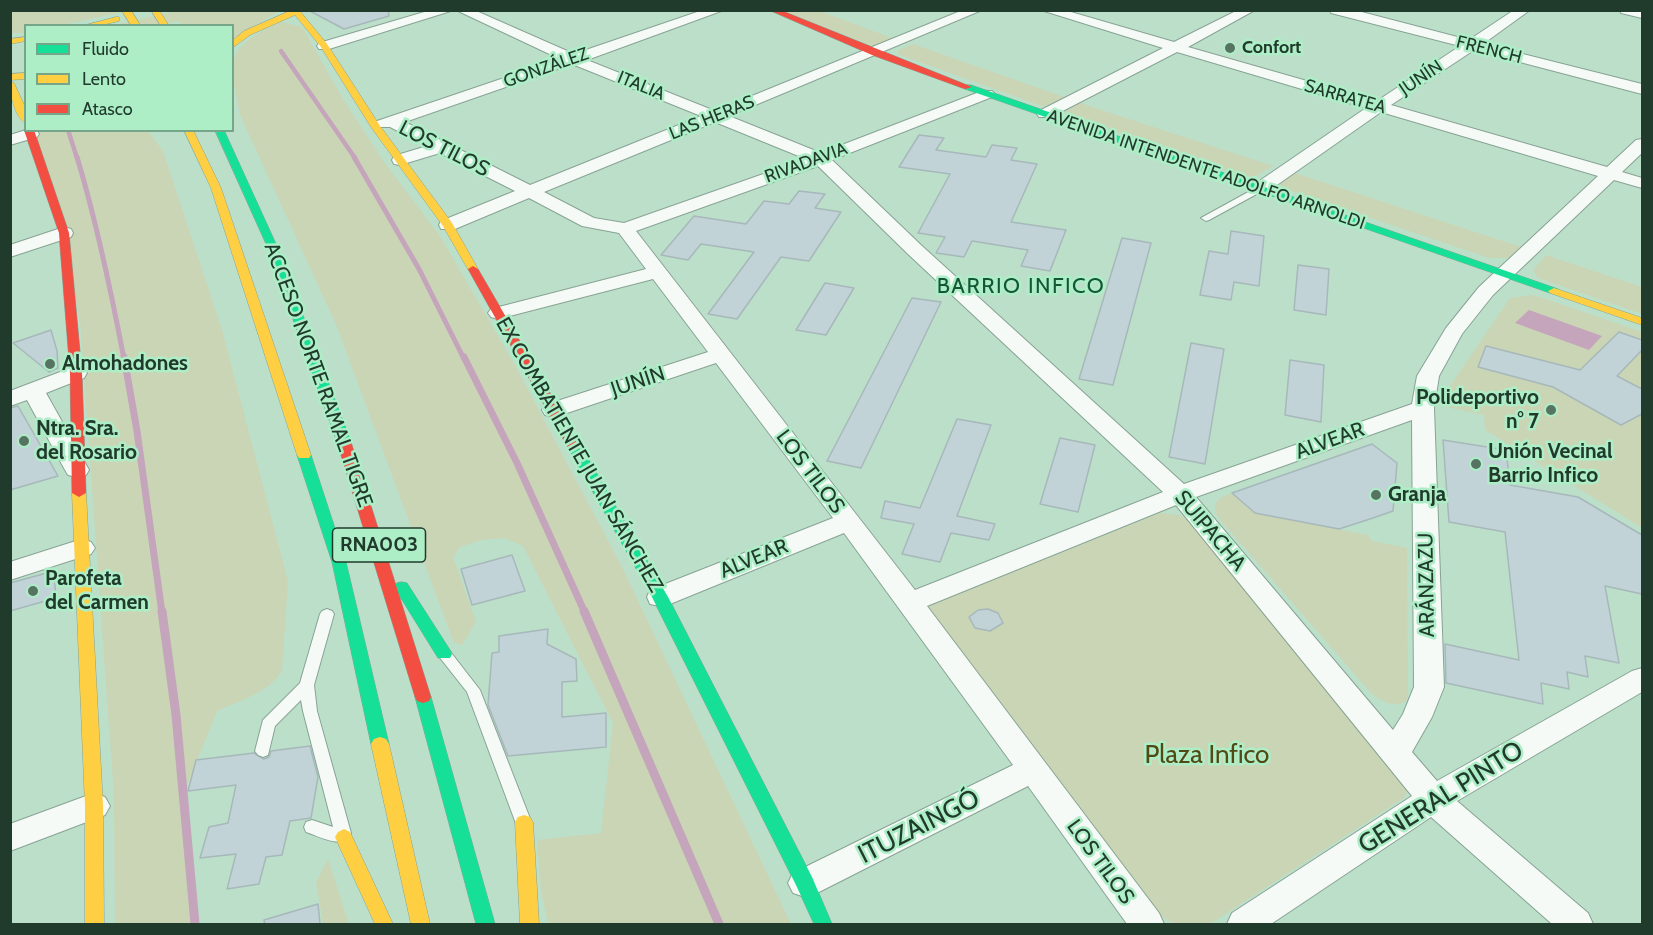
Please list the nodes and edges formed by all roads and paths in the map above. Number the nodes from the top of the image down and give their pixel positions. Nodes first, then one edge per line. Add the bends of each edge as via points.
1 (155, 10) edge
2 (448, 10) edge
3 (462, 10) edge
4 (718, 10) edge
5 (772, 10) edge
6 (976, 10) edge
7 (1047, 10) edge
8 (1249, 10) edge
9 (1336, 10) edge
10 (1524, 10) edge
11 (1626, 10) edge
12 (295, 11) edge
13 (1642, 14) edge
14 (121, 15) edge
15 (92, 24) edge
16 (133, 24) edge
17 (164, 24) edge
18 (234, 44) edge
19 (1470, 45) junction
20 (324, 46) junction
21 (1175, 48) junction
22 (875, 53) junction
23 (572, 59) junction
24 (10, 83) edge
25 (1642, 89) edge
26 (987, 94) junction
27 (1378, 106) junction
28 (1045, 114) junction
29 (716, 116) junction
30 (24, 118) edge
31 (383, 124) junction
32 (234, 129) dead end
33 (24, 131) edge
34 (29, 132) edge
35 (189, 132) edge
36 (220, 132) edge
37 (10, 140) edge
38 (1642, 144) edge
39 (181, 146) dead end
40 (441, 147) junction
41 (821, 159) junction
42 (400, 160) junction
43 (1610, 174) junction
44 (242, 175) junction
45 (1642, 183) edge
46 (216, 188) junction
47 (1261, 188) junction
48 (528, 192) junction
49 (1206, 218) dead end
50 (448, 225) junction
51 (625, 229) junction
52 (64, 233) junction
53 (10, 251) edge
54 (658, 272) junction
55 (1504, 274) junction
56 (498, 313) junction
57 (1642, 322) edge
58 (723, 354) junction
59 (76, 373) junction
60 (33, 390) junction
61 (10, 399) edge
62 (286, 400) junction
63 (1423, 408) junction
64 (553, 410) junction
65 (78, 472) junction
66 (1180, 494) junction
67 (310, 521) dead end
68 (848, 522) junction
69 (82, 548) junction
70 (382, 556) junction
71 (10, 571) edge
72 (660, 597) junction
73 (910, 602) junction
74 (326, 608) dead end
75 (444, 654) joint
76 (1642, 679) edge
77 (307, 686) junction
78 (263, 751) dead end
79 (1395, 753) junction
80 (1032, 770) junction
81 (1433, 799) junction
82 (94, 806) junction
83 (524, 822) joint
84 (312, 827) dead end
85 (344, 837) junction
86 (10, 838) edge
87 (805, 883) junction
88 (95, 924) edge
89 (384, 924) edge
90 (421, 924) edge
91 (486, 924) edge
92 (530, 924) edge
93 (823, 924) edge
94 (1147, 924) edge
95 (1244, 924) edge
96 (1576, 924) edge

1 - 17 main road
2 - 20 street
3 - 23 street, ITALIA
4 - 23 street, GONZÁLEZ
5 - 22 main road, AVENIDA INTENDENTE ADOLFO ARNOLDI
6 - 22 street, LAS HERAS
7 - 21 street, SARRATEA
8 - 21 street
9 - 19 street, FRENCH
10 - 19 street, JUNÍN
11 - 13 street
12 - 18 main road via 247,33
12 - 20 main road, EX COMBATIENTE JUAN SÁNCHEZ
14 - 15 main road
14 - 16 main road, bridge
19 - 25 street, FRENCH
19 - 27 street, JUNÍN
20 - 31 main road, EX COMBATIENTE JUAN SÁNCHEZ
21 - 27 street, SARRATEA
21 - 28 street
22 - 26 main road, AVENIDA INTENDENTE ADOLFO ARNOLDI
22 - 29 street, LAS HERAS
23 - 29 street, ITALIA
23 - 31 street, GONZÁLEZ
24 - 30 main road
26 - 28 main road, AVENIDA INTENDENTE ADOLFO ARNOLDI
26 - 41 street, RIVADAVIA
27 - 43 street, SARRATEA
27 - 47 street, JUNÍN
28 - 47 main road, AVENIDA INTENDENTE ADOLFO ARNOLDI
29 - 41 street, ITALIA
29 - 48 street, LAS HERAS
31 - 40 street, LOS TILOS
31 - 42 main road, EX COMBATIENTE JUAN SÁNCHEZ
32 - 44 main road
33 - 37 street
34 - 52 main road
35 - 46 main road, RNA003
36 - 44 main road, RNA003
38 - 43 street
39 - 46 main road
40 - 42 street
40 - 48 street, LOS TILOS
41 - 51 street, RIVADAVIA
41 - 66 street, SUIPACHA
42 - 50 main road, EX COMBATIENTE JUAN SÁNCHEZ
43 - 45 street, SARRATEA
43 - 55 street
44 - 70 main road, ACCESO NORTE RAMAL TIGRE / RNA003 via 321,372
46 - 62 main road, ACCESO NORTE RAMAL TIGRE / RNA003
47 - 49 lane
47 - 55 main road, AVENIDA INTENDENTE ADOLFO ARNOLDI
48 - 50 street, LAS HERAS
48 - 51 street, LOS TILOS via 589,222
50 - 56 main road, EX COMBATIENTE JUAN SÁNCHEZ
51 - 54 street, LOS TILOS
52 - 53 street
52 - 59 main road
54 - 56 street
54 - 58 street, LOS TILOS
55 - 57 main road, AVENIDA INTENDENTE ADOLFO ARNOLDI
55 - 63 street via 1453,332 1426,381
56 - 64 main road, EX COMBATIENTE JUAN SÁNCHEZ
58 - 64 street, JUNÍN
58 - 68 street, LOS TILOS
59 - 60 street
59 - 65 main road
60 - 61 street
60 - 65 street
62 - 67 main road
62 - 90 main road, ACCESO NORTE RAMAL TIGRE / RNA003 via 339,562
63 - 66 street, ALVEAR
63 - 79 street, ARÁNZAZU via 1429,687 1417,717
64 - 72 main road, EX COMBATIENTE JUAN SÁNCHEZ
65 - 69 main road
66 - 73 street, ALVEAR
66 - 79 street, SUIPACHA
68 - 72 street, ALVEAR
68 - 73 street, LOS TILOS
69 - 71 street
69 - 82 main road
70 - 75 main road
70 - 91 main road, ACCESO NORTE RAMAL TIGRE / RNA003
72 - 87 main road, EX COMBATIENTE JUAN SÁNCHEZ
73 - 80 street, LOS TILOS
74 - 77 lane
75 - 83 lane via 474,690
76 - 81 street, GENERAL PINTO
77 - 78 lane via 268,723
77 - 85 lane via 310,711
79 - 81 street, SUIPACHA
80 - 87 street, ITUZAINGÓ
80 - 94 street, LOS TILOS
81 - 95 street, GENERAL PINTO
81 - 96 street, SUIPACHA
82 - 86 street
82 - 88 main road
83 - 92 main road
84 - 85 lane
85 - 89 main road
87 - 93 main road, EX COMBATIENTE JUAN SÁNCHEZ

